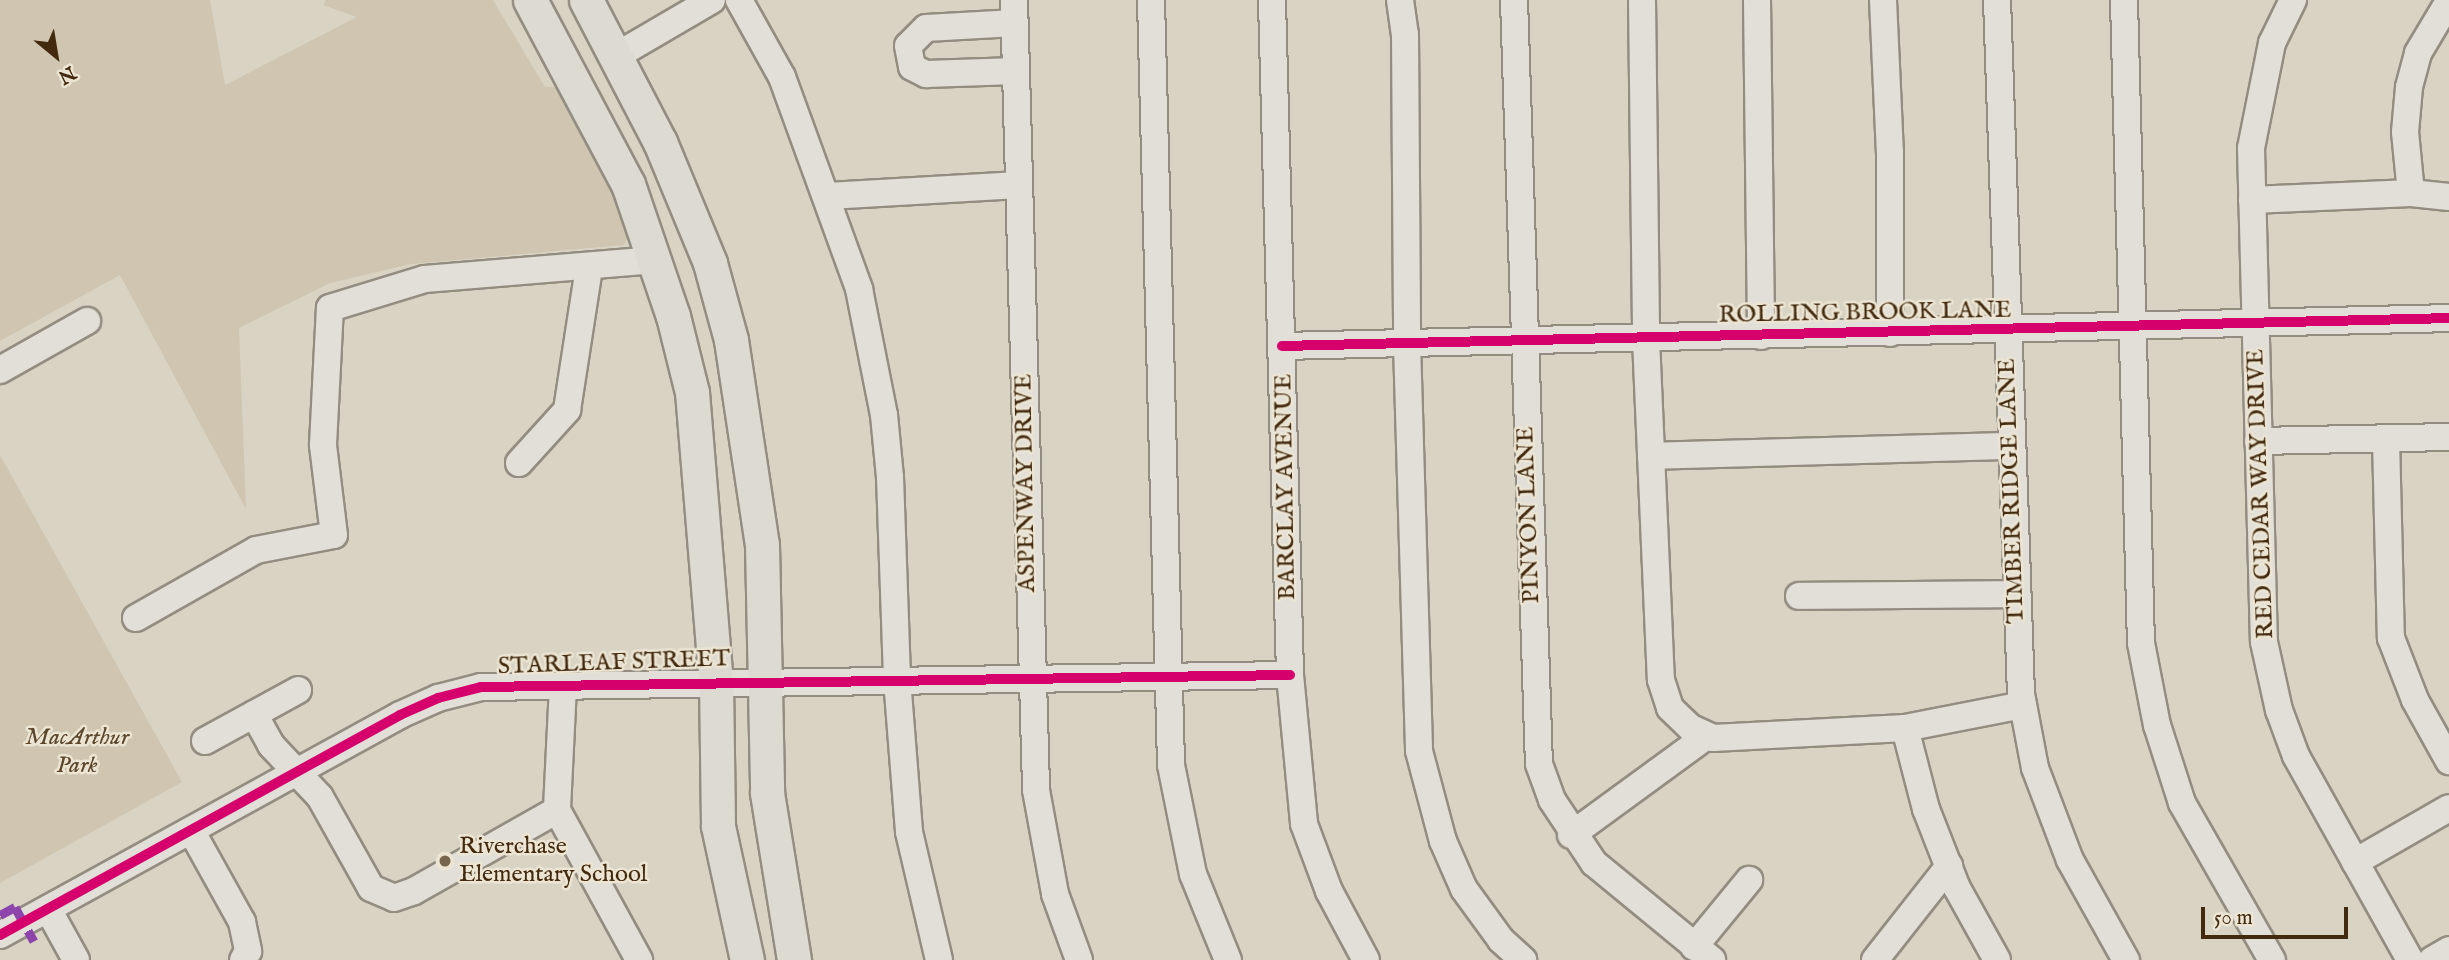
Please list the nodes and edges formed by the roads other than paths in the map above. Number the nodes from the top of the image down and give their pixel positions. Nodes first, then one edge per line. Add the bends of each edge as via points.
1 (530, 0) edge
2 (586, 0) edge
3 (712, 0) edge
4 (739, 0) edge
5 (1151, 0) edge
6 (1272, 0) edge
7 (1400, 0) edge
8 (1514, 0) edge
9 (1642, 0) edge
10 (1757, 0) edge
11 (1883, 0) edge
12 (1997, 0) edge
13 (2124, 0) edge
14 (2293, 0) edge
15 (2449, 1) edge
16 (1015, 11) edge
17 (616, 56) junction
18 (1016, 71) junction
19 (1018, 185) junction
20 (2411, 193) junction
21 (828, 196) junction
22 (2449, 197) edge
23 (2252, 200) junction
24 (655, 260) junction
25 (589, 268) junction
26 (2449, 318) edge
27 (87, 321) dead end
28 (2255, 324) junction
29 (2134, 327) junction
30 (2006, 330) junction
31 (1890, 333) junction
32 (1761, 337) junction
33 (1646, 339) junction
34 (1524, 343) junction
35 (1407, 344) junction
36 (1282, 346) junction
37 (0, 370) edge
38 (2449, 437) edge
39 (2386, 439) junction
40 (2258, 441) junction
41 (2010, 446) junction
42 (1651, 456) junction
43 (519, 463) dead end
44 (2015, 594) junction
45 (1799, 596) dead end
46 (136, 618) dead end
47 (1290, 675) junction
48 (1167, 676) junction
49 (897, 678) junction
50 (1031, 678) junction
51 (765, 680) junction
52 (716, 681) junction
53 (563, 686) junction
54 (298, 690) dead end
55 (2023, 705) junction
56 (254, 714) junction
57 (1905, 728) junction
58 (1707, 736) junction
59 (205, 741) dead end
60 (2449, 761) edge
61 (296, 773) junction
62 (2449, 808) edge
63 (557, 810) junction
64 (192, 832) junction
65 (1571, 835) junction
66 (2355, 862) junction
67 (1949, 866) junction
68 (1749, 880) dead end
69 (48, 909) junction
70 (0, 935) edge
71 (2449, 950) edge
72 (1703, 953) edge
73 (76, 960) edge
74 (243, 960) edge
75 (639, 960) edge
76 (747, 960) edge
77 (794, 960) edge
78 (939, 960) edge
79 (1079, 960) edge
80 (1228, 960) edge
81 (1366, 960) edge
82 (1523, 960) edge
83 (1875, 960) edge
84 (1997, 960) edge
85 (2126, 960) edge
86 (2272, 960) edge
87 (2410, 960) edge
88 (2432, 960) edge

1 - 24 main road via 628,184
2 - 17 main road
3 - 17 street
4 - 21 street via 782,77
5 - 48 street
6 - 36 street, BARCLAY AVENUE
7 - 35 street via 1405,34
8 - 34 street, PINYON LANE
9 - 33 street
10 - 32 street
11 - 31 street via 1890,152
12 - 30 street, TIMBER RIDGE LANE
13 - 29 street
14 - 23 street, RED CEDAR WAY DRIVE via 2272,43 2251,148
15 - 20 street via 2418,53 2409,87 2405,132
16 - 18 street, ASPENWAY DRIVE
16 - 18 street via 926,28 908,46 912,66 926,74
17 - 51 main road via 660,142 710,263 731,340 762,545
18 - 19 street, ASPENWAY DRIVE
19 - 21 street
19 - 50 street, ASPENWAY DRIVE
20 - 22 street
20 - 23 street
21 - 49 street via 859,289 884,415
23 - 28 street, RED CEDAR WAY DRIVE
24 - 25 street
24 - 52 main road via 692,392
25 - 43 street via 567,410
25 - 46 street via 425,279 330,308 323,445 334,535 256,550
26 - 28 street, ROLLING BROOK LANE
27 - 37 street
28 - 29 street, ROLLING BROOK LANE
28 - 40 street, RED CEDAR WAY DRIVE
29 - 30 street, ROLLING BROOK LANE
29 - 86 street via 2140,643 2157,725 2182,803
30 - 31 street, ROLLING BROOK LANE
30 - 41 street, TIMBER RIDGE LANE
31 - 32 street, ROLLING BROOK LANE
32 - 33 street, ROLLING BROOK LANE
33 - 34 street, ROLLING BROOK LANE
33 - 42 street
34 - 35 street, ROLLING BROOK LANE
34 - 65 street, PINYON LANE via 1539,764
35 - 36 street, ROLLING BROOK LANE
35 - 82 street via 1419,751 1443,841 1464,889 1501,940
36 - 47 street, BARCLAY AVENUE
38 - 39 street
39 - 40 street
39 - 60 street via 2390,638 2415,700
40 - 66 street, RED CEDAR WAY DRIVE via 2264,642 2296,756
41 - 42 street
41 - 44 street, TIMBER RIDGE LANE
42 - 58 street via 1661,680 1670,708
44 - 45 street
44 - 55 street, TIMBER RIDGE LANE
47 - 48 street, STARLEAF STREET
47 - 81 street, BARCLAY AVENUE via 1304,824 1329,891
48 - 50 street, STARLEAF STREET
48 - 80 street via 1171,765 1181,825 1193,874
49 - 50 street, STARLEAF STREET
49 - 51 street, STARLEAF STREET
49 - 78 street via 909,832
50 - 79 street, ASPENWAY DRIVE via 1035,790 1055,894
51 - 52 street, STARLEAF STREET
51 - 77 main road via 767,793
52 - 53 street, STARLEAF STREET
52 - 76 main road via 718,826
53 - 61 street, STARLEAF STREET via 481,687 438,698
53 - 63 street
54 - 56 street
55 - 57 street
55 - 85 street, TIMBER RIDGE LANE via 2035,768 2070,860
56 - 59 street
56 - 61 street via 271,745
57 - 58 street
57 - 67 street via 1926,809
58 - 65 street
61 - 63 street via 320,797 371,888 394,898
61 - 64 street, STARLEAF STREET
62 - 66 street
63 - 75 street
64 - 69 street, STARLEAF STREET
64 - 74 street via 242,922 248,951
65 - 72 street, PINYON LANE via 1594,863
66 - 87 street, RED CEDAR WAY DRIVE
67 - 83 street
67 - 84 street
68 - 72 street
69 - 70 street, STARLEAF STREET
69 - 73 street
71 - 88 street

